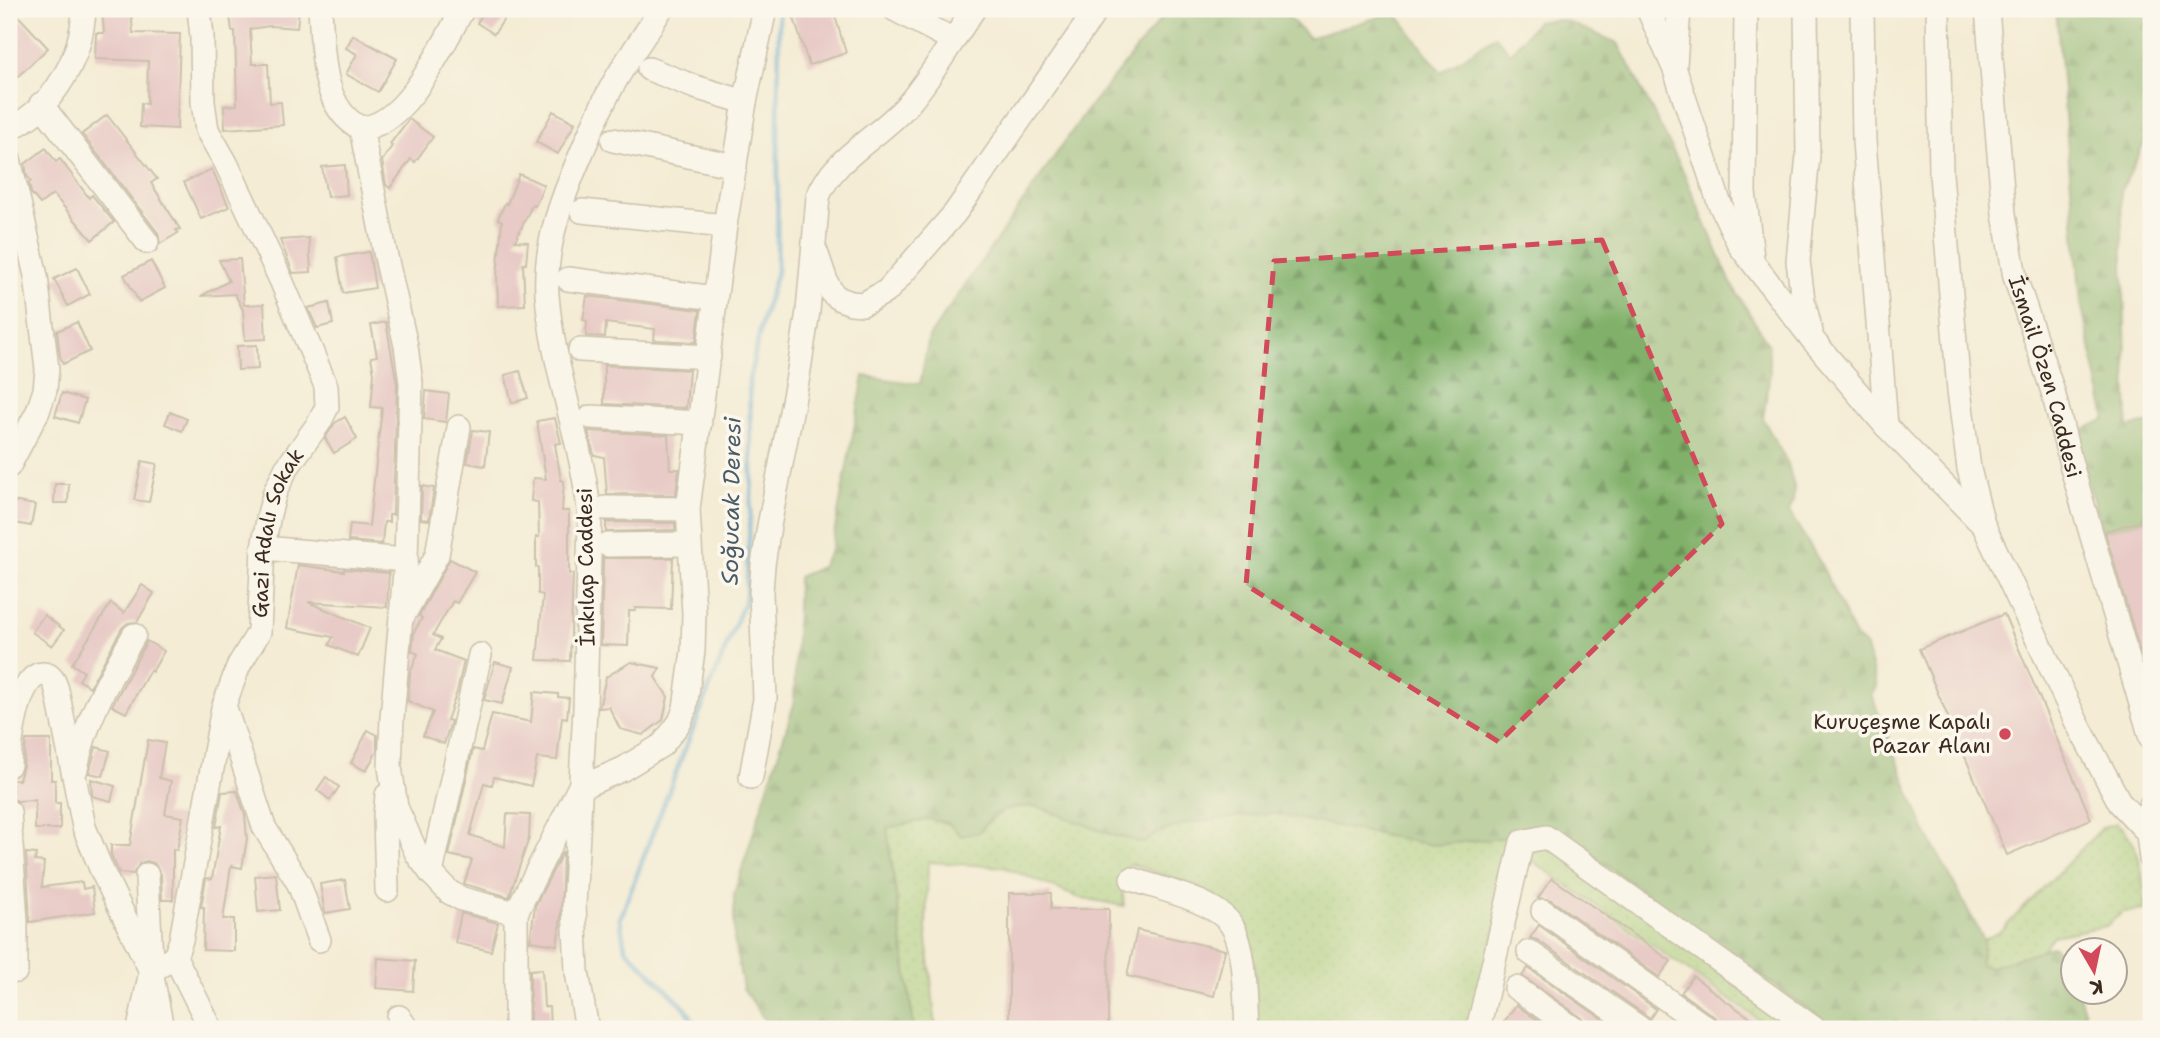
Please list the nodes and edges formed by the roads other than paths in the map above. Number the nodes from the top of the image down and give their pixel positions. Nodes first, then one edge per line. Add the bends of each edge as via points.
1 (84, 9) edge
2 (200, 9) edge
3 (320, 9) edge
4 (463, 9) edge
5 (661, 9) edge
6 (765, 9) edge
7 (894, 9) edge
8 (974, 9) edge
9 (1097, 9) edge
10 (1648, 9) edge
11 (1679, 9) edge
12 (1746, 9) edge
13 (1806, 9) edge
14 (1863, 9) edge
15 (1938, 9) edge
16 (1987, 9) edge
17 (953, 40) junction
18 (649, 69) dead end
19 (1675, 70) junction
20 (745, 102) junction
21 (41, 104) junction
22 (360, 128) junction
23 (9, 129) edge
24 (613, 140) dead end
25 (9, 159) edge
26 (735, 166) junction
27 (582, 211) dead end
28 (725, 226) junction
29 (147, 242) dead end
30 (814, 246) junction
31 (1753, 262) junction
32 (568, 279) dead end
33 (715, 298) junction
34 (1812, 339) junction
35 (580, 350) dead end
36 (709, 357) junction
37 (591, 417) dead end
38 (700, 422) junction
39 (1886, 426) junction
40 (459, 427) dead end
41 (9, 466) edge
42 (605, 508) dead end
43 (688, 509) junction
44 (1984, 526) junction
45 (688, 544) junction
46 (608, 545) dead end
47 (263, 548) junction
48 (406, 560) junction
49 (400, 621) junction
50 (134, 635) dead end
51 (480, 655) dead end
52 (225, 704) junction
53 (2151, 738) edge
54 (9, 765) edge
55 (751, 777) dead end
56 (75, 778) junction
57 (391, 781) junction
58 (579, 788) junction
59 (2151, 805) edge
60 (9, 812) edge
61 (2150, 836) edge
62 (2151, 859) edge
63 (431, 873) junction
64 (147, 875) dead end
65 (1132, 879) dead end
66 (387, 890) dead end
67 (1543, 911) dead end
68 (516, 913) junction
69 (319, 940) dead end
70 (1529, 952) dead end
71 (175, 957) junction
72 (16, 971) dead end
73 (151, 971) junction
74 (1516, 988) dead end
75 (1694, 1025) edge
76 (139, 1029) edge
77 (162, 1029) edge
78 (211, 1029) edge
79 (516, 1029) edge
80 (587, 1029) edge
81 (1247, 1029) edge
82 (1478, 1029) edge
83 (1574, 1029) edge
84 (1641, 1029) edge
85 (1815, 1029) edge

1 - 21 street via 73,62
2 - 47 street, Gazi Adalı Sokak via 207,130 281,281 328,393 319,423 275,492
3 - 22 street via 330,87 340,111
4 - 22 street via 401,107 380,124
5 - 58 street, İnkılap Caddesi via 597,118 566,188 548,257 551,320 590,519
6 - 20 street
7 - 17 street
8 - 17 street
9 - 30 street via 955,213 887,290 863,303 841,299 827,284
10 - 19 street
11 - 19 street
12 - 31 street via 1744,180
13 - 34 street via 1808,155 1798,261
14 - 39 street via 1864,141
15 - 44 street via 1941,174 1959,390 1969,469
16 - 53 street, İsmail Özen Caddesi via 2004,214 2015,277 2053,392
17 - 30 street via 909,103 822,187
18 - 20 street
19 - 31 street via 1719,202
20 - 26 street
21 - 23 street
21 - 29 street
22 - 48 street via 410,374
24 - 26 street
25 - 41 street via 36,276 47,369 38,411
26 - 28 street
27 - 28 street
28 - 33 street
30 - 55 street via 798,376 764,565 765,699
31 - 34 street
32 - 33 street
33 - 36 street
34 - 39 street
35 - 36 street
36 - 38 street
37 - 38 street
38 - 43 street
39 - 44 street
40 - 49 street via 437,555
42 - 43 street
43 - 45 street
44 - 61 street via 2076,721 2120,803
45 - 46 street
45 - 58 street via 693,651 680,722 662,745
47 - 48 street
47 - 52 street, Gazi Adalı Sokak via 259,632 239,665
48 - 49 street
49 - 57 street
50 - 56 street via 88,721
51 - 63 street
52 - 69 street via 264,827 299,884
52 - 71 street, Gazi Adalı Sokak
54 - 56 street via 15,715 31,681 46,674 55,683
56 - 73 street via 92,849
57 - 63 street via 403,827
57 - 66 street via 385,816
58 - 68 street
58 - 80 street, İnkılap Caddesi via 574,943
59 - 61 street
60 - 72 street
61 - 62 street
63 - 68 street via 462,899
64 - 73 street
65 - 81 street via 1202,904 1230,923 1240,949
67 - 75 street
68 - 79 street
70 - 84 street
71 - 73 street
71 - 78 street
73 - 76 street
73 - 77 street
74 - 83 street
82 - 85 street via 1522,842 1546,837

